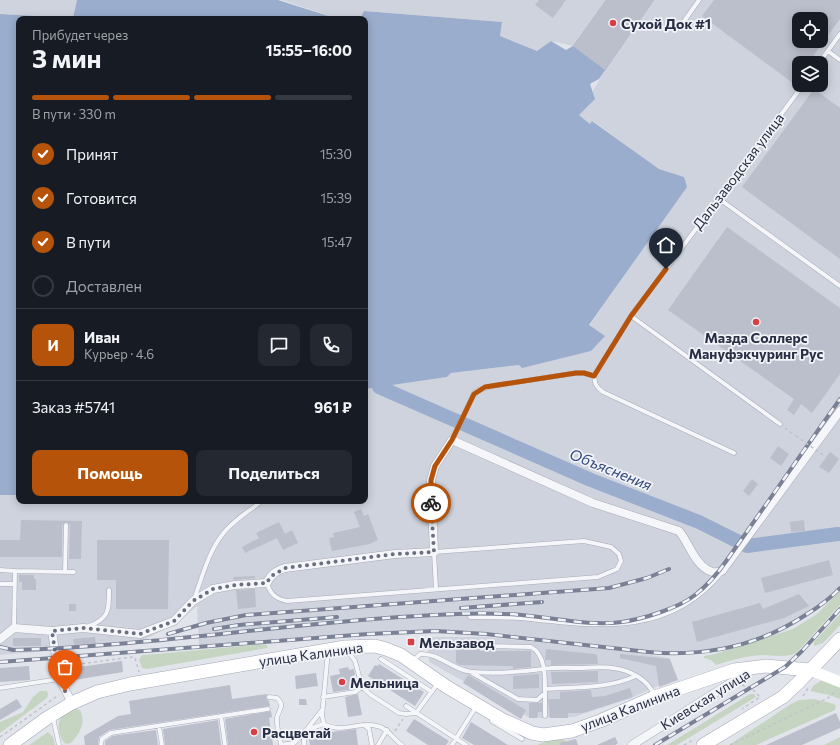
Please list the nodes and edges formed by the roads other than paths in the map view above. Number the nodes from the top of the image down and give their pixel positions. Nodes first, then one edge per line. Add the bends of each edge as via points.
1 (699, 0) edge
2 (680, 27) dead end
3 (840, 34) edge
4 (828, 52) junction
5 (825, 56) edge
6 (840, 60) edge
7 (798, 92) edge
8 (718, 198) junction
9 (840, 286) edge
10 (631, 316) junction
11 (594, 376) junction
12 (840, 411) edge
13 (780, 424) road end
14 (452, 440) junction
15 (734, 453) dead end
16 (258, 504) edge
17 (66, 525) dead end
18 (434, 552) junction
19 (0, 570) edge
20 (15, 571) junction
21 (722, 571) junction
22 (65, 572) junction
23 (74, 572) dead end
24 (267, 583) junction
25 (0, 584) edge
26 (15, 584) junction
27 (436, 589) junction
28 (109, 590) dead end
29 (193, 601) junction
30 (470, 617) dead end
31 (14, 628) junction
32 (83, 628) junction
33 (52, 631) junction
34 (0, 639) edge
35 (837, 644) edge
36 (484, 646) dead end
37 (345, 647) junction
38 (328, 650) junction
39 (380, 659) dead end
40 (412, 662) junction
41 (757, 666) junction
42 (544, 668) junction
43 (810, 670) junction
44 (472, 672) junction
45 (636, 676) junction
46 (59, 678) junction
47 (840, 682) edge
48 (435, 686) junction
49 (362, 687) junction
50 (0, 688) edge
51 (545, 691) junction
52 (269, 697) dead end
53 (324, 697) junction
54 (655, 697) junction
55 (72, 703) junction
56 (463, 703) dead end
57 (406, 706) dead end
58 (468, 706) dead end
59 (323, 708) junction
60 (268, 709) dead end
61 (474, 710) junction
62 (416, 713) junction
63 (52, 714) junction
64 (481, 714) dead end
65 (221, 716) junction
66 (545, 716) dead end
67 (488, 718) dead end
68 (324, 724) junction
69 (364, 724) junction
70 (159, 726) junction
71 (387, 730) junction
72 (305, 732) junction
73 (456, 739) junction
74 (522, 739) dead end
75 (59, 744) edge
76 (10, 745) edge
77 (101, 745) edge
78 (162, 745) edge
79 (225, 745) edge
80 (304, 745) edge
81 (372, 745) edge
82 (378, 745) edge
83 (402, 745) edge
84 (452, 745) edge
85 (466, 745) edge
86 (632, 745) edge
87 (703, 745) edge

1 - 2 lane
3 - 4 lane
4 - 5 lane
4 - 6 lane
7 - 8 lane, Дальзаводская улица
8 - 9 lane
8 - 10 lane, Дальзаводская улица
10 - 11 lane, Дальзаводская улица
10 - 13 lane
11 - 14 lane via 576,373 485,387 474,394
11 - 15 lane via 597,388 603,392
12 - 21 street
14 - 18 street via 435,466 431,480
14 - 21 street via 594,503 679,531 704,567 710,572
16 - 29 lane via 222,534 214,546
17 - 22 lane
18 - 24 street via 395,554 285,568 270,577
18 - 27 lane
18 - 27 lane via 584,541 611,547 619,554 621,561 617,569 598,577
19 - 20 lane
20 - 22 lane
20 - 26 lane
21 - 30 lane via 696,599 652,618 624,625 592,626 503,617
22 - 23 lane
24 - 27 lane via 269,590 277,598 288,601
24 - 29 street via 219,587
25 - 26 lane
26 - 31 lane
28 - 32 lane via 106,616 98,623
29 - 32 street via 174,621 140,634
31 - 33 street
31 - 34 street
32 - 33 street
33 - 46 street
35 - 43 main road
36 - 42 lane via 531,647 539,652
37 - 38 main road, улица Калинина
37 - 40 main road, улица Калинина via 386,648
37 - 49 lane via 355,661
38 - 53 lane
38 - 55 main road, улица Калинина via 130,684 97,692
39 - 48 lane
40 - 44 lane via 420,654 427,653 458,669
40 - 48 main road, улица Калинина
41 - 43 main road, улица Калинина
41 - 54 main road, улица Калинина via 734,670
41 - 86 street, Киевская улица
42 - 44 lane via 520,672
42 - 45 lane via 612,667
42 - 51 lane
43 - 47 main road
43 - 87 main road via 774,703
44 - 51 lane via 518,699 537,700
45 - 51 lane via 606,686
45 - 54 lane via 647,683
46 - 50 lane
46 - 55 street
48 - 54 main road, улица Калинина via 503,720 532,733 544,735 572,731
48 - 56 lane
48 - 62 lane
49 - 53 lane via 355,692
49 - 62 lane via 379,702 399,713
51 - 66 lane
52 - 72 lane via 277,698 282,705 277,718 281,745 294,743
53 - 59 lane
55 - 63 main road, улица Калинина
57 - 62 lane
58 - 61 lane
59 - 68 lane
59 - 72 lane
60 - 65 lane
61 - 64 lane
61 - 73 lane
62 - 73 lane
63 - 75 lane
63 - 76 main road, улица Калинина
65 - 70 lane
65 - 79 lane
67 - 74 lane
68 - 69 lane via 338,728
68 - 72 lane
69 - 71 lane via 377,725
69 - 81 lane via 369,729
70 - 77 lane via 111,733 102,739
70 - 78 lane
71 - 82 lane
71 - 83 lane via 392,738
72 - 80 lane
73 - 84 lane
73 - 85 lane

